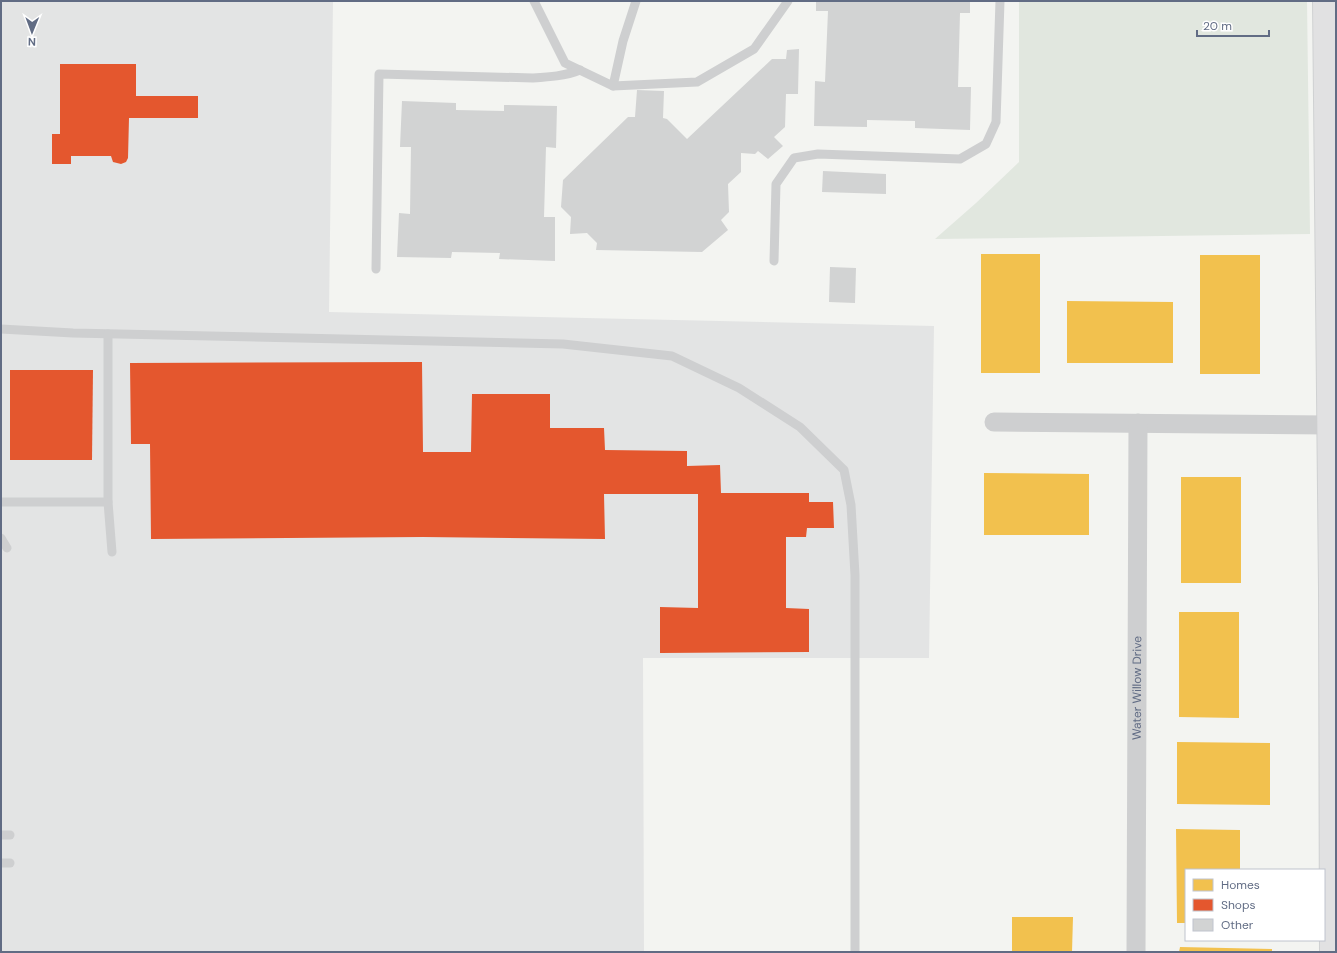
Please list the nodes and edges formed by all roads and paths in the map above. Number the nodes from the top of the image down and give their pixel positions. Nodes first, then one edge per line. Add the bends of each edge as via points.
1 (534, 1) edge
2 (636, 1) edge
3 (788, 1) edge
4 (1000, 1) edge
5 (1324, 1) edge
6 (1330, 36) edge
7 (580, 70) junction
8 (613, 86) junction
9 (774, 261) dead end
10 (376, 269) dead end
11 (1, 329) edge
12 (108, 334) junction
13 (994, 422) dead end
14 (1138, 423) junction
15 (1329, 425) junction
16 (1, 502) edge
17 (108, 502) junction
18 (1, 538) edge
19 (3, 548) edge
20 (112, 552) dead end
21 (1333, 588) edge
22 (855, 952) edge
23 (1136, 952) edge
24 (1331, 952) edge

1 - 7 lane via 565,63
2 - 8 lane via 623,41
3 - 8 lane via 754,49 697,82
4 - 9 lane via 996,122 986,144 960,159 818,154 794,158 776,184
5 - 6 street
6 - 15 street
7 - 8 lane
7 - 10 lane via 571,74 533,78 379,74
11 - 12 lane
12 - 17 lane
12 - 22 lane via 563,344 672,356 739,388 800,427 844,470 851,505 855,575
13 - 14 street
14 - 15 street
14 - 23 street, Water Willow Drive
15 - 21 street
16 - 17 lane
17 - 20 lane
18 - 19 lane
21 - 24 street

